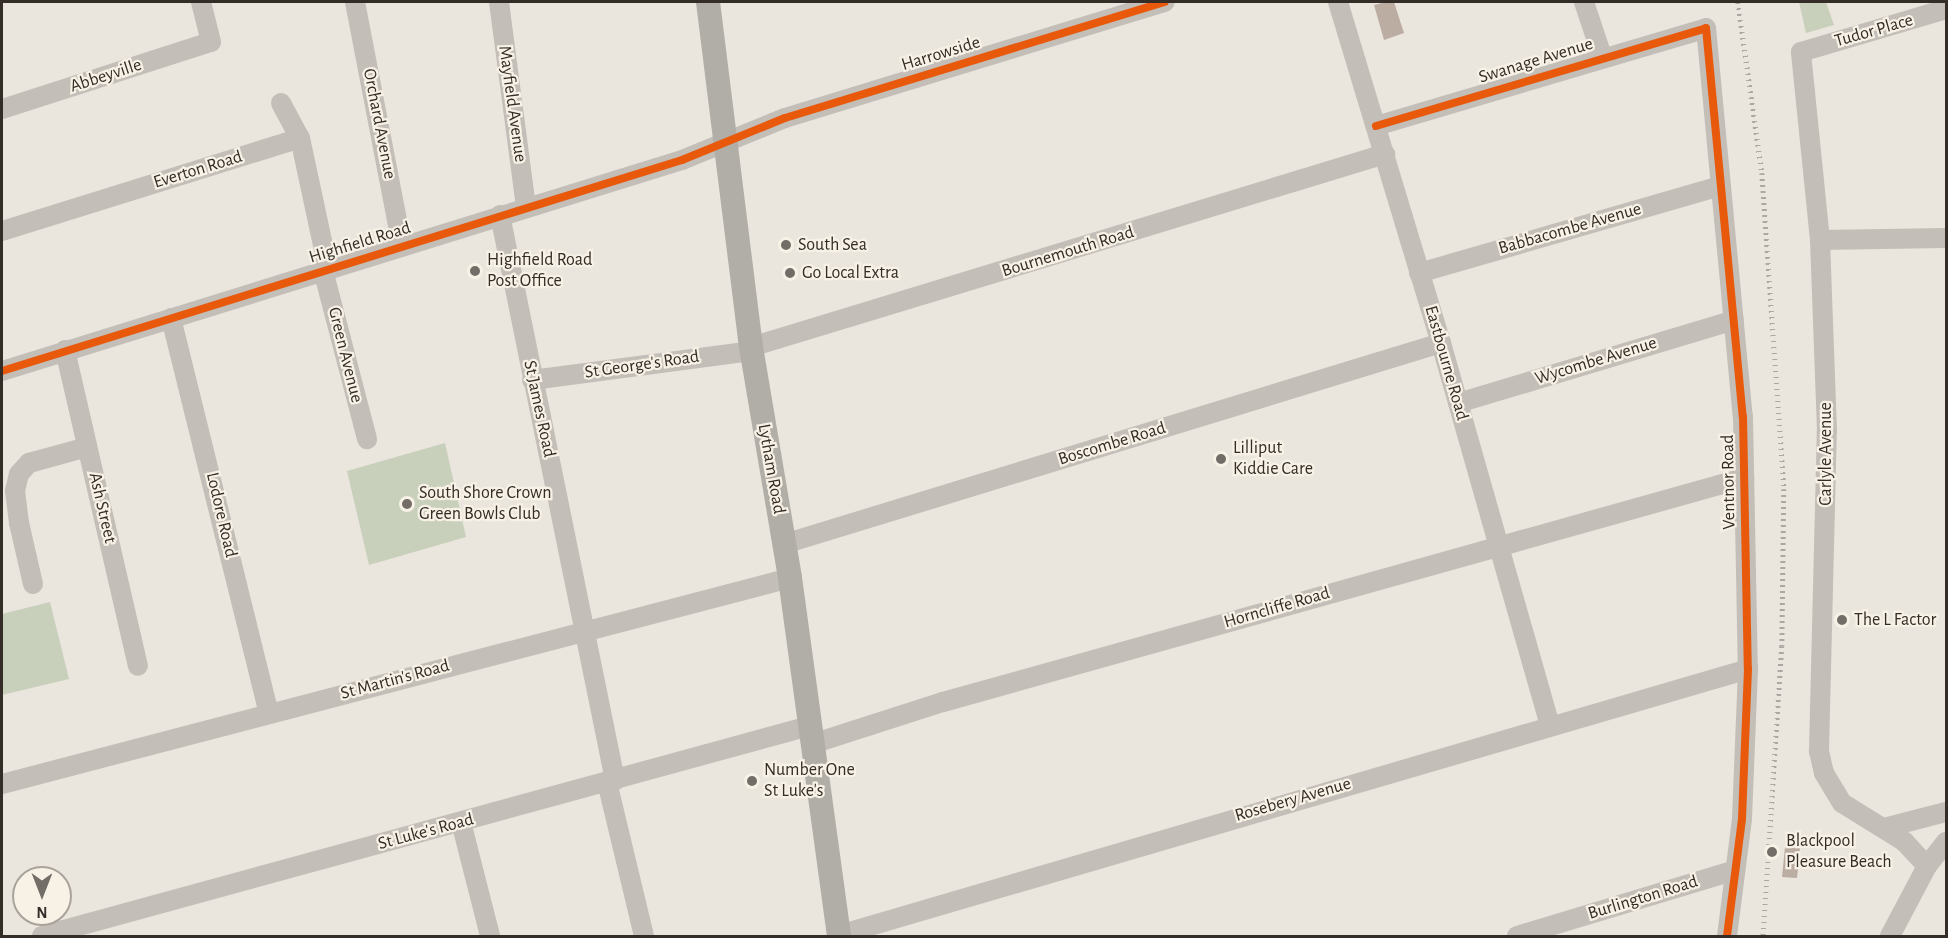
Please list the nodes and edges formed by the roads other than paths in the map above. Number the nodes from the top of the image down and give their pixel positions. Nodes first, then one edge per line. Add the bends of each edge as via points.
1 (201, 2) edge
2 (356, 2) edge
3 (499, 2) edge
4 (708, 2) edge
5 (1165, 2) edge
6 (1338, 2) edge
7 (1584, 2) edge
8 (1947, 9) edge
9 (1706, 27) joint
10 (1801, 52) joint
11 (1602, 56) junction
12 (281, 103) dead end
13 (2, 109) edge
14 (1376, 126) junction
15 (300, 138) junction
16 (727, 143) junction
17 (1385, 154) junction
18 (1721, 186) junction
19 (526, 206) junction
20 (500, 215) junction
21 (2, 231) edge
22 (1947, 238) edge
23 (1820, 240) junction
24 (402, 246) junction
25 (326, 270) junction
26 (1419, 273) junction
27 (171, 318) junction
28 (1734, 320) junction
29 (1441, 344) junction
30 (751, 349) junction
31 (65, 350) junction
32 (2, 370) edge
33 (532, 380) junction
34 (1458, 403) junction
35 (367, 439) dead end
36 (87, 447) junction
37 (1744, 478) junction
38 (784, 544) junction
39 (1500, 546) junction
40 (790, 578) junction
41 (33, 584) dead end
42 (585, 630) junction
43 (138, 666) dead end
44 (1748, 669) junction
45 (269, 713) junction
46 (1550, 725) junction
47 (811, 735) junction
48 (611, 781) junction
49 (2, 784) edge
50 (1947, 812) edge
51 (461, 822) junction
52 (1884, 828) junction
53 (1947, 842) edge
54 (1927, 866) junction
55 (1735, 870) junction
56 (650, 935) edge
57 (42, 936) edge
58 (490, 936) edge
59 (839, 936) edge
60 (1517, 936) edge
61 (1727, 936) edge
62 (1890, 936) edge

1 - 13 street, Abbeyville via 211,42
2 - 24 street, Orchard Avenue
3 - 19 street, Mayfield Avenue
4 - 16 main road, Lytham Road
5 - 16 street, Harrowside via 785,118
6 - 14 street, Eastbourne Road
7 - 11 street
8 - 10 street, Tudor Place
9 - 11 street, Swanage Avenue
9 - 18 street, Ventnor Road
10 - 23 street, Carlyle Avenue
11 - 14 street, Swanage Avenue
12 - 15 street, Green Avenue
14 - 17 street, Eastbourne Road
15 - 21 street, Everton Road
15 - 25 street, Green Avenue
16 - 19 street, Highfield Road
16 - 30 main road, Lytham Road
17 - 26 street, Eastbourne Road
17 - 30 street, Bournemouth Road
18 - 26 street, Babbacombe Avenue
18 - 28 street, Ventnor Road
19 - 20 street, Highfield Road
20 - 24 street, Highfield Road
20 - 33 street, St James Road
22 - 23 street
23 - 52 street, Carlyle Avenue via 1827,430 1820,751 1824,773 1842,803
24 - 25 street, Highfield Road
25 - 27 street, Highfield Road
25 - 35 street, Green Avenue
26 - 29 street, Eastbourne Road
27 - 31 street, Highfield Road
27 - 45 street, Lodore Road
28 - 34 street, Wycombe Avenue
28 - 37 street, Ventnor Road
29 - 34 street, Eastbourne Road
29 - 38 street, Boscombe Road
30 - 33 street, St George's Road
30 - 38 main road, Lytham Road
31 - 32 street, Highfield Road
31 - 36 street, Ash Street
33 - 42 street, St James Road
34 - 39 street, Eastbourne Road
36 - 41 street via 29,463 19,474 15,491 19,523
36 - 43 street, Ash Street
37 - 39 street, Horncliffe Road
37 - 44 street, Ventnor Road
38 - 40 main road, Lytham Road
39 - 46 street, Eastbourne Road
39 - 47 street, Horncliffe Road via 954,699
40 - 42 street, St Martin's Road
40 - 47 main road, Lytham Road
42 - 45 street, St Martin's Road
42 - 48 street, St James Road
44 - 46 street, Rosebery Avenue
44 - 55 street, Ventnor Road via 1742,819
45 - 49 street, St Martin's Road
46 - 59 street, Rosebery Avenue
47 - 48 street, St Luke's Road
47 - 59 main road, Lytham Road
48 - 51 street, St Luke's Road
48 - 56 street, St James Road
50 - 52 street
51 - 57 street, St Luke's Road
51 - 58 street
52 - 54 street, Carlyle Avenue via 1905,842
53 - 54 street
54 - 62 street
55 - 60 street, Burlington Road
55 - 61 street, Ventnor Road

